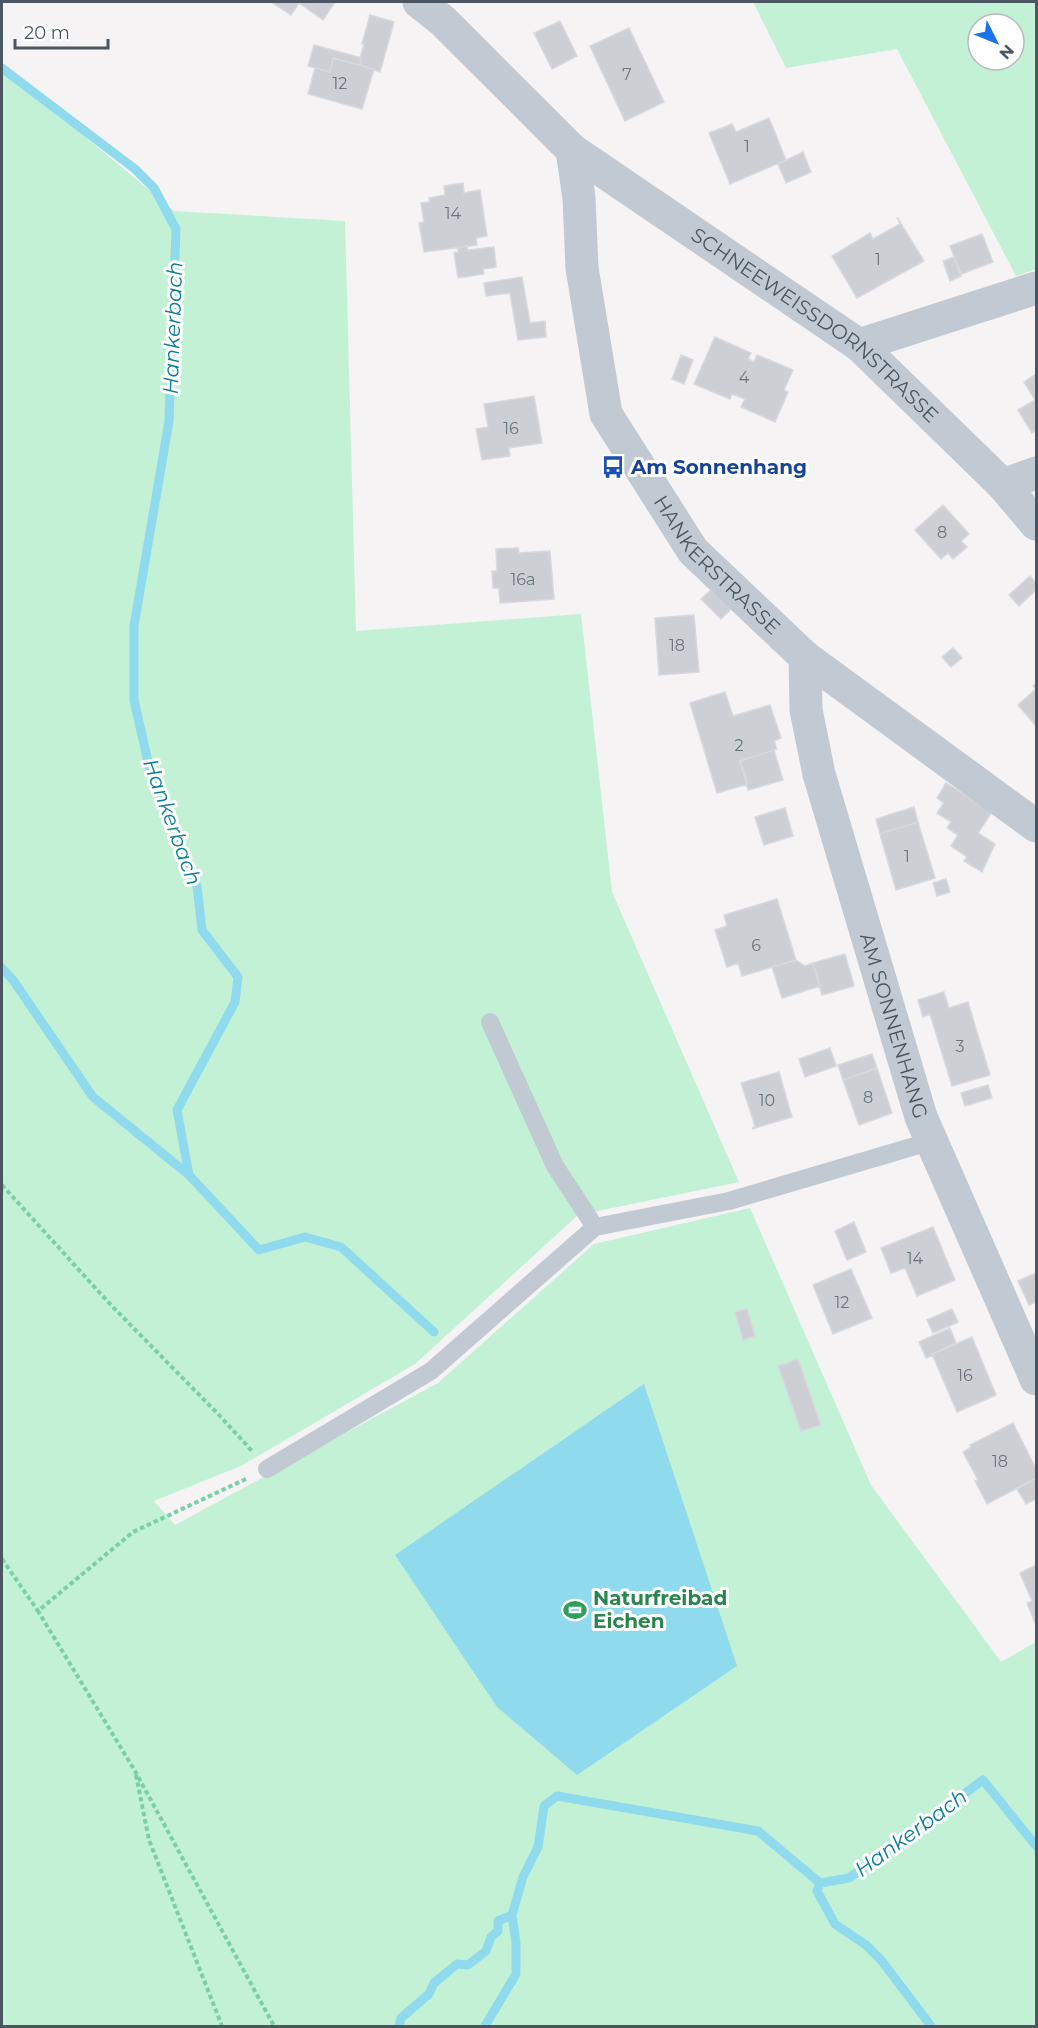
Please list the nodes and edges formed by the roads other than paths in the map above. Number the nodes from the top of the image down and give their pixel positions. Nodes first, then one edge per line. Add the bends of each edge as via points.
1 (419, 2) edge
2 (572, 150) junction
3 (1036, 288) edge
4 (859, 345) junction
5 (1036, 473) edge
6 (1003, 485) junction
7 (1036, 524) edge
8 (805, 657) junction
9 (1036, 826) edge
10 (490, 1023) dead end
11 (933, 1141) junction
12 (595, 1227) junction
13 (1036, 1379) edge
14 (267, 1469) road end

1 - 2 street via 443,21
2 - 4 street, SCHNEEWEISSDORNSTRASSE
2 - 8 street, HANKERSTRASSE via 582,268 606,414 693,551
3 - 4 street
4 - 6 street, SCHNEEWEISSDORNSTRASSE
5 - 6 street
6 - 7 street, SCHNEEWEISSDORNSTRASSE
8 - 9 street, HANKERSTRASSE
8 - 11 street, AM SONNENHANG via 806,710 819,774 921,1117
10 - 12 lane via 555,1166
11 - 12 lane via 729,1201
11 - 13 street, AM SONNENHANG
12 - 14 lane via 431,1371

